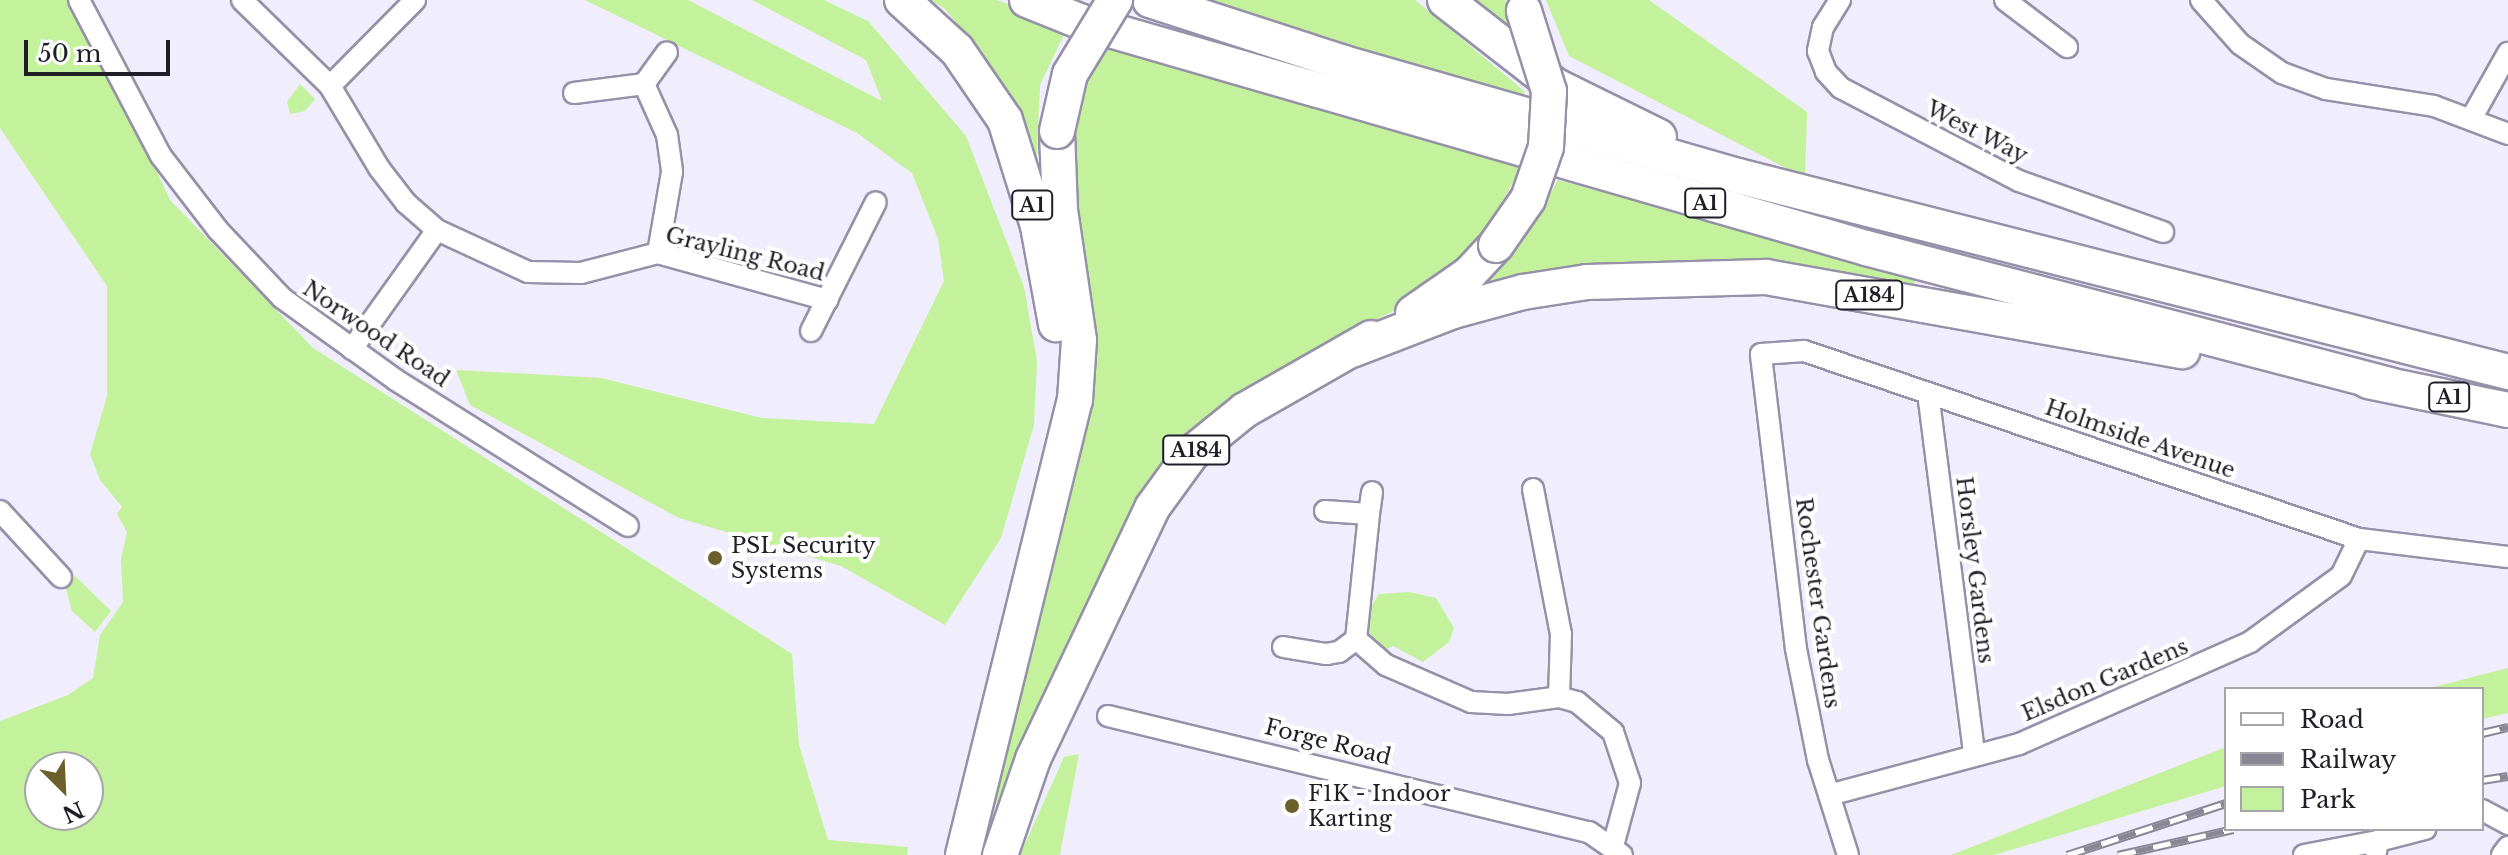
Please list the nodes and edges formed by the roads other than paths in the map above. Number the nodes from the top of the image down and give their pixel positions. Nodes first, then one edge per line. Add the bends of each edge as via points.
1 (79, 0) edge
2 (242, 0) edge
3 (415, 0) edge
4 (1027, 0) edge
5 (1115, 0) edge
6 (1150, 0) edge
7 (1445, 0) edge
8 (1840, 0) edge
9 (2005, 0) edge
10 (2201, 0) edge
11 (903, 1) edge
12 (1521, 6) edge
13 (2067, 47) dead end
14 (667, 52) dead end
15 (2508, 53) edge
16 (644, 84) junction
17 (330, 86) junction
18 (574, 93) dead end
19 (2471, 119) junction
20 (2508, 134) edge
21 (1738, 176) junction
22 (876, 202) dead end
23 (437, 230) junction
24 (2163, 232) dead end
25 (658, 253) junction
26 (828, 300) junction
27 (811, 331) dead end
28 (352, 349) junction
29 (1352, 350) junction
30 (1761, 354) joint
31 (2508, 372) edge
32 (2390, 385) junction
33 (1928, 393) junction
34 (2508, 410) edge
35 (1063, 444) junction
36 (1533, 489) dead end
37 (1372, 492) dead end
38 (0, 511) edge
39 (1325, 511) dead end
40 (1369, 514) junction
41 (628, 526) dead end
42 (2359, 539) junction
43 (2508, 557) edge
44 (61, 577) dead end
45 (1356, 639) junction
46 (1283, 647) dead end
47 (1559, 697) junction
48 (1108, 716) dead end
49 (1974, 753) junction
50 (1829, 795) junction
51 (2484, 811) edge
52 (2508, 824) edge
53 (2420, 831) edge
54 (2508, 847) edge
55 (2377, 848) edge
56 (1618, 851) edge
57 (963, 855) edge
58 (1000, 855) edge
59 (1848, 855) edge
60 (2304, 855) edge
61 (2502, 855) edge

1 - 28 street, Norwood Road via 145,130 183,188 263,280
2 - 17 street, Grayling Road
3 - 17 street
4 - 32 highway, A1 via 1082,22 1774,222
5 - 35 highway, A1, bridge via 1070,74 1057,131 1060,210 1079,340 1075,400
6 - 21 highway, A1 via 1344,63
7 - 21 highway, A1 via 1554,85
8 - 24 street, West Way via 1823,27 1820,61 1841,88 2019,181
9 - 13 street
10 - 19 street via 2240,44 2282,73 2326,89 2434,106
11 - 35 highway, A1 via 957,50 1009,133 1038,226 1061,351
12 - 29 highway, A184, bridge via 1545,63 1548,133 1528,199 1496,245 1458,281
14 - 16 street
15 - 19 street
16 - 18 street
16 - 25 street via 667,135 672,172
17 - 23 street, Grayling Road via 379,168 406,203
19 - 20 street
21 - 31 highway, A1
22 - 26 street
23 - 25 street, Grayling Road via 528,272 581,273
23 - 28 street
25 - 26 street, Grayling Road
26 - 27 street
28 - 41 street, Norwood Road
29 - 32 highway, A184 via 1453,311 1523,292 1587,282 1766,277
29 - 58 highway, A184 via 1245,410 1192,453 1152,508 1033,759
30 - 33 street, Holmside Avenue via 1804,351
30 - 50 street, Rochester Gardens via 1796,649
32 - 34 highway, A1
33 - 42 street, Holmside Avenue
33 - 49 street, Horsley Gardens
35 - 57 highway, A1
36 - 47 street via 1561,634
37 - 40 street
38 - 44 street
39 - 40 street
40 - 45 street
42 - 43 street, Holmside Avenue
42 - 49 street, Elsdon Gardens via 2341,576 2250,642 2019,744
45 - 46 street via 1339,652 1326,654
45 - 47 street via 1386,665 1471,702 1508,704
47 - 56 street via 1598,715 1613,732 1630,783
48 - 56 street, Forge Road via 1589,832
49 - 50 street, Elsdon Gardens
50 - 59 street, Rochester Gardens
51 - 52 street
53 - 55 street
54 - 61 street
55 - 60 street

